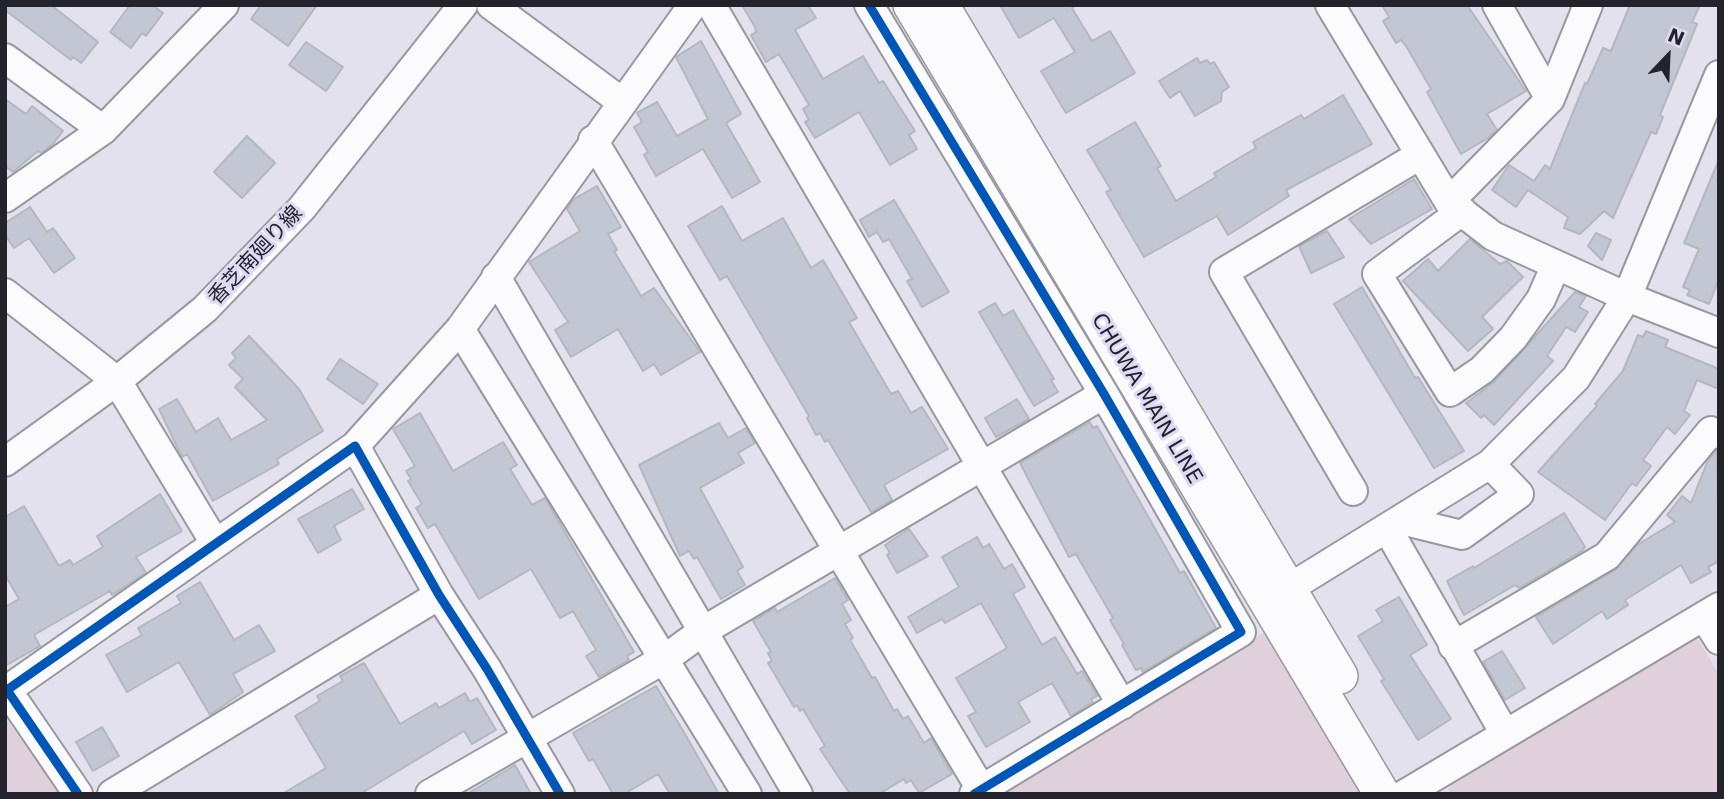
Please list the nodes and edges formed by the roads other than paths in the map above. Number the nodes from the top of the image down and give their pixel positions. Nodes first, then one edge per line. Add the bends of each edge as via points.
1 (463, 5) edge
2 (491, 5) edge
3 (693, 5) edge
4 (711, 5) edge
5 (869, 5) edge
6 (911, 5) edge
7 (941, 5) edge
8 (1329, 5) edge
9 (1497, 5) edge
10 (1588, 5) edge
11 (219, 7) edge
12 (5, 58) edge
13 (1719, 75) edge
14 (1550, 99) junction
15 (622, 102) junction
16 (103, 130) junction
17 (593, 140) junction
18 (1420, 155) junction
19 (5, 198) edge
20 (1456, 206) junction
21 (1556, 265) junction
22 (496, 277) junction
23 (5, 293) edge
24 (1627, 297) junction
25 (460, 329) junction
26 (1719, 333) edge
27 (117, 381) junction
28 (1104, 394) junction
29 (1719, 434) edge
30 (355, 446) junction
31 (5, 462) edge
32 (1490, 464) junction
33 (981, 467) junction
34 (1353, 491) dead end
35 (1394, 524) junction
36 (215, 542) junction
37 (840, 550) junction
38 (439, 595) junction
39 (1279, 595) junction
40 (1712, 612) edge
41 (703, 631) junction
42 (1719, 640) edge
43 (1453, 646) junction
44 (666, 657) junction
45 (1122, 705) junction
46 (1504, 732) junction
47 (526, 736) junction
48 (978, 791) edge
49 (1401, 793) edge
50 (78, 794) edge
51 (112, 794) edge
52 (430, 794) edge
53 (560, 794) edge
54 (747, 794) edge
55 (799, 794) edge

1 - 27 street, 香芝南廻り線 via 302,208 205,309
2 - 15 street
3 - 15 street
4 - 33 street
5 - 28 street
6 - 39 main road, CHUWA MAIN LINE
7 - 39 main road, CHUWA MAIN LINE
8 - 18 street
9 - 14 street
10 - 14 street
11 - 16 street
12 - 16 street
13 - 24 street
14 - 20 street
15 - 17 street
16 - 19 street
17 - 22 street
17 - 37 street
18 - 20 street
18 - 34 street via 1224,272
20 - 21 street via 1493,236
20 - 21 street via 1377,274 1450,392 1482,370 1513,338 1541,299
21 - 24 street
22 - 25 street
22 - 41 street
23 - 27 street
24 - 26 street
24 - 32 street via 1576,378
25 - 30 street
25 - 44 street
27 - 31 street, 香芝南廻り線
27 - 36 street
28 - 33 street
28 - 45 street via 1241,632
29 - 43 street via 1711,431 1607,556
30 - 36 street
30 - 38 street
32 - 35 street
32 - 35 street via 1519,494 1461,535
33 - 37 street
33 - 45 street
35 - 39 street
35 - 43 street
36 - 50 street via 6,690
37 - 41 street
37 - 48 street
38 - 47 street
38 - 51 street
39 - 49 main road, CHUWA MAIN LINE
40 - 42 street
40 - 46 street
41 - 44 street
41 - 55 street
43 - 46 street
44 - 47 street
44 - 54 street
45 - 48 street
46 - 49 street
47 - 52 street
47 - 53 street

